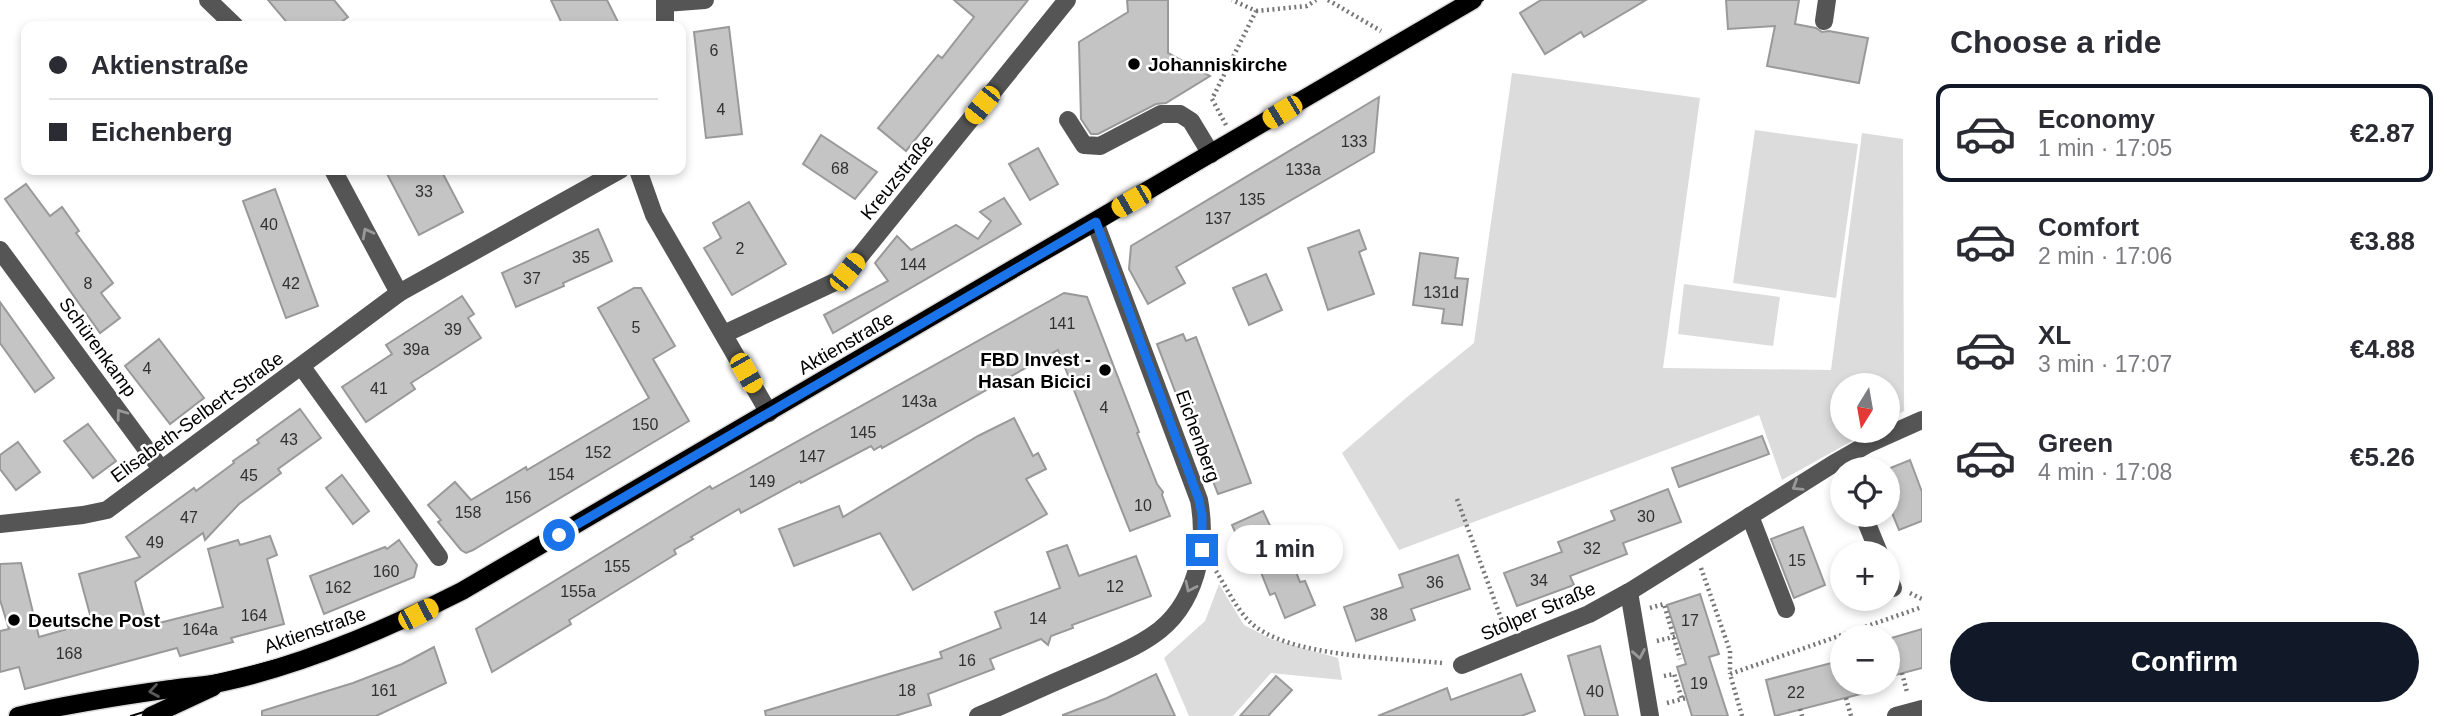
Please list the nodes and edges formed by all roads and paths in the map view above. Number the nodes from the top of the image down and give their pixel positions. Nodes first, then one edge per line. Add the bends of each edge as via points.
1 (208, 0) edge
2 (705, 0) edge
3 (1067, 0) edge
4 (1232, 0) edge
5 (1316, 0) edge
6 (1328, 0) edge
7 (1472, 0) edge
8 (1827, 0) edge
9 (665, 1) edge
10 (1256, 11) junction
11 (230, 21) edge
12 (665, 21) edge
13 (1824, 21) dead end
14 (1398, 44) junction
15 (1068, 120) dead end
16 (1235, 140) junction
17 (1211, 154) junction
18 (336, 175) edge
19 (611, 175) edge
20 (640, 175) edge
21 (1096, 222) junction
22 (0, 250) edge
23 (398, 293) junction
24 (724, 334) junction
25 (302, 367) junction
26 (769, 413) junction
27 (1922, 420) edge
28 (1852, 457) edge
29 (161, 469) junction
30 (1830, 472) edge
31 (1457, 499) dead end
32 (1750, 516) junction
33 (0, 524) edge
34 (1202, 550) junction
35 (1695, 551) junction
36 (439, 557) dead end
37 (1632, 590) junction
38 (1922, 607) edge
39 (1786, 609) dead end
40 (1632, 614) junction
41 (1512, 646) junction
42 (1680, 659) dead end
43 (1462, 665) joint
44 (1730, 674) junction
45 (1644, 681) junction
46 (222, 682) junction
47 (1846, 698) dead end
48 (1682, 699) dead end
49 (1800, 709) dead end
50 (1922, 709) edge
51 (18, 716) edge
52 (151, 716) edge
53 (978, 716) edge
54 (1650, 716) edge
55 (1742, 716) edge
56 (1802, 716) edge
57 (1851, 716) edge
58 (1896, 716) edge

1 - 11 street
2 - 9 street
3 - 24 street, Kreuzstraße via 839,280
4 - 10 path
5 - 10 path via 1307,6
6 - 14 path
7 - 14 main road, Aktienstraße
8 - 13 street
9 - 12 street
10 - 16 path via 1212,99
14 - 16 main road, Aktienstraße
15 - 17 street via 1084,145 1100,146 1161,114 1180,114 1191,121
16 - 17 main road, Aktienstraße
17 - 21 main road, Aktienstraße
23 -> 18 street
19 - 23 street, Elisabeth-Selbert-Straße
20 - 24 street via 654,215
21 - 26 main road, Aktienstraße
21 - 34 street, Eichenberg via 1199,500
29 -> 22 street, Schürenkamp
23 - 25 street, Elisabeth-Selbert-Straße
24 - 26 street
25 - 29 street, Elisabeth-Selbert-Straße
25 - 36 street
26 - 46 main road, Aktienstraße via 418,614 293,662
27 - 28 street, Stolper Straße via 1868,444
29 - 33 street, Elisabeth-Selbert-Straße via 96,514
30 -> 32 street, Stolper Straße
31 - 41 path
32 - 35 street, Stolper Straße
32 - 39 street
34 - 43 path via 1248,620 1273,638 1353,655
34 -> 53 street, Eichenberg via 1189,592 1155,634
35 - 37 street, Stolper Straße
35 - 44 path via 1730,651
37 - 40 street
37 - 41 street, Stolper Straße via 1589,614
38 - 44 path
40 - 42 path via 1664,604
40 -> 45 street
41 - 43 street, Stolper Straße
44 - 55 path
45 - 48 path via 1674,674
45 - 54 street
46 -> 51 main road, Aktienstraße
46 - 52 main road, Aktienstraße
47 - 57 path
49 - 56 path
50 - 58 street

